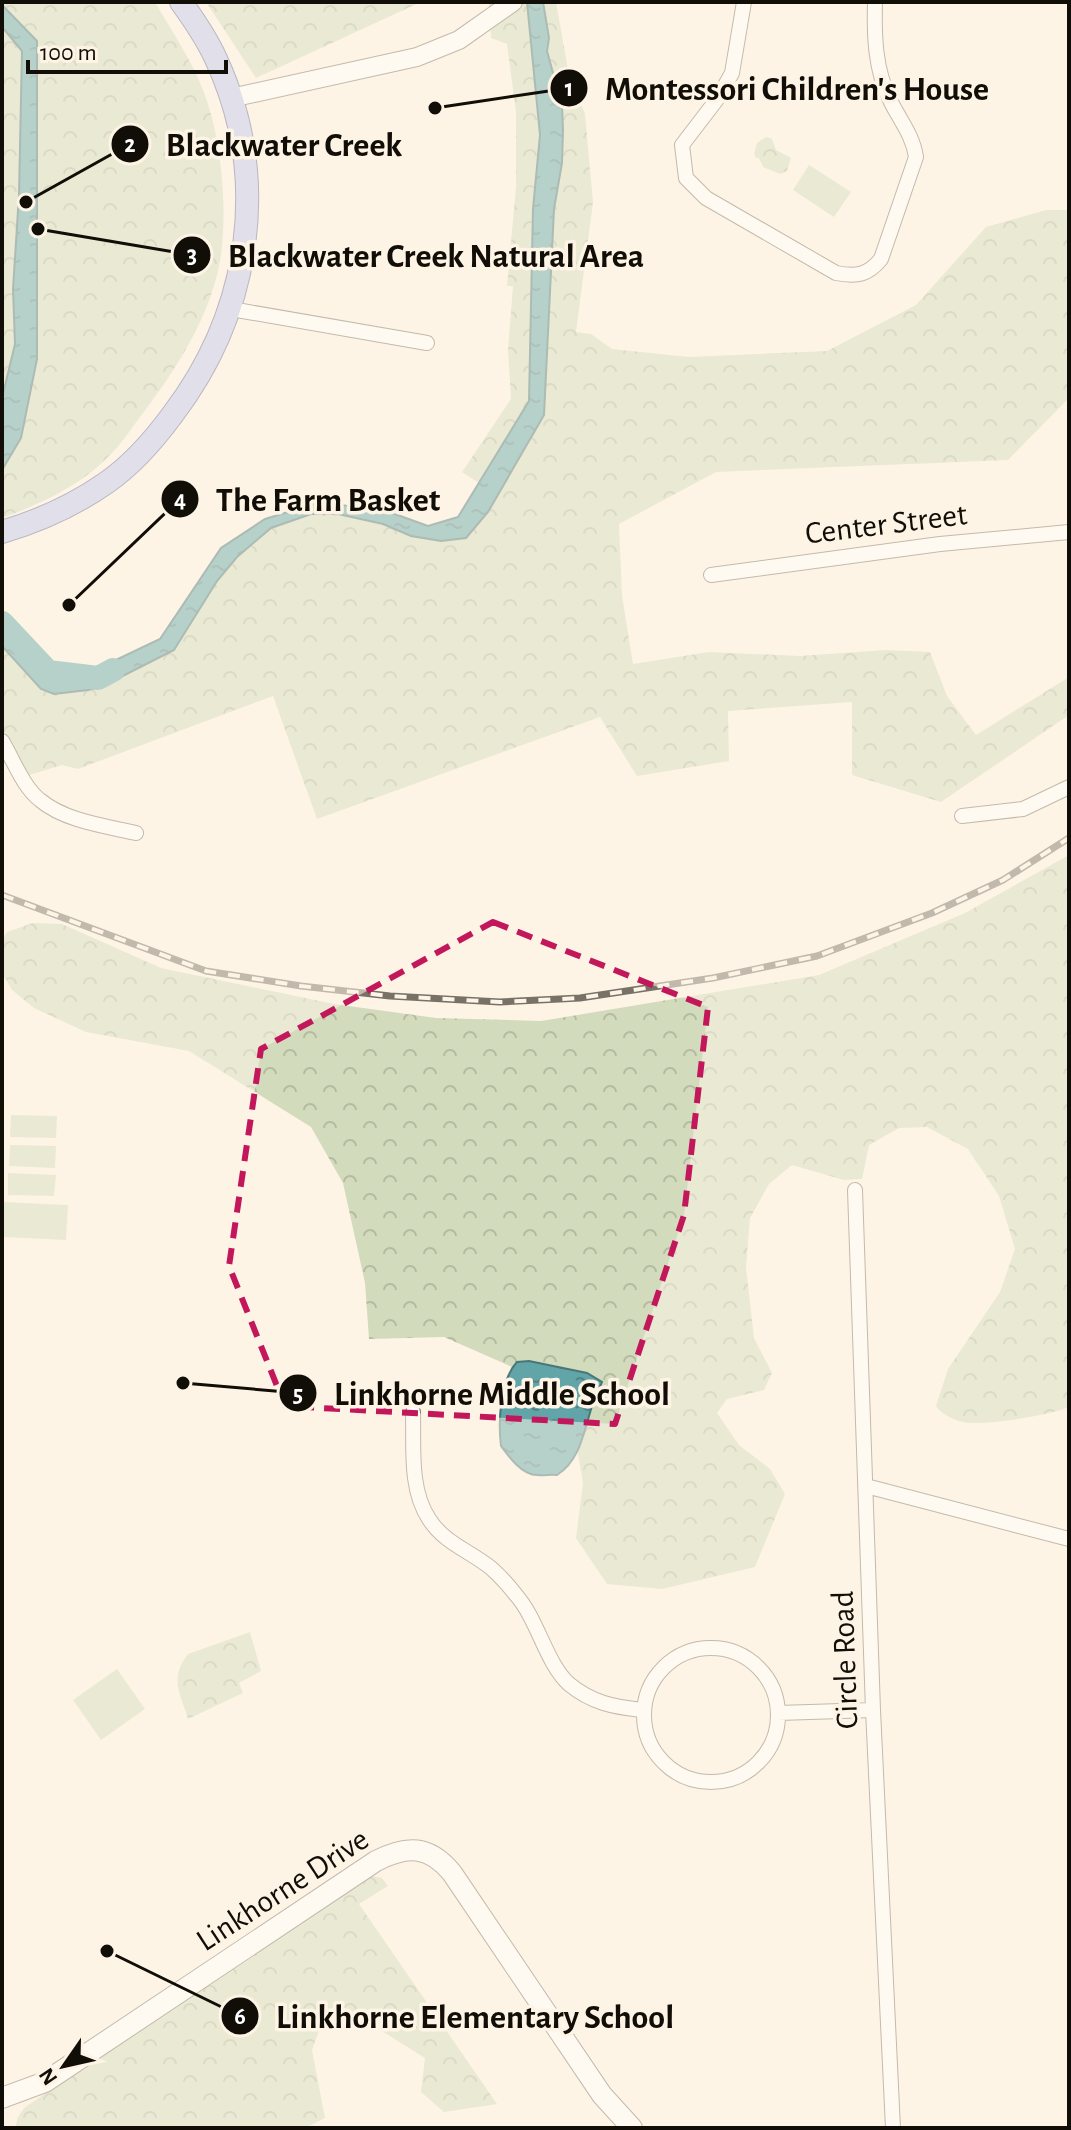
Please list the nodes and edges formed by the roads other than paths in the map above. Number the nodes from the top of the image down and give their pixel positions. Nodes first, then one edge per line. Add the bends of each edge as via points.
1 (181, 2) edge
2 (513, 2) edge
3 (744, 2) edge
4 (875, 2) edge
5 (231, 98) junction
6 (231, 309) junction
7 (427, 343) dead end
8 (2, 532) edge
9 (1069, 532) edge
10 (711, 575) dead end
11 (2, 741) edge
12 (1069, 787) edge
13 (962, 816) dead end
14 (136, 833) dead end
15 (855, 1190) dead end
16 (413, 1412) dead end
17 (866, 1486) junction
18 (1069, 1539) edge
19 (642, 1710) junction
20 (873, 1710) junction
21 (778, 1713) junction
22 (2, 2098) edge
23 (632, 2128) edge
24 (893, 2128) edge

1 - 5 main road via 216,58
2 - 5 street via 459,40 417,57
3 - 4 street via 732,73 682,145 686,178 706,198 836,273 852,276 870,272 881,259 916,157 881,78 874,42
5 - 6 main road via 247,192 244,258
6 - 7 street
6 - 8 main road via 187,396 137,456 82,498 40,521
9 - 10 street, Center Street
11 - 14 street via 41,802 77,819
12 - 13 street via 1023,809
15 - 17 street, Circle Road
16 - 19 street via 415,1475 428,1519 518,1596 566,1681 591,1700
17 - 18 street
17 - 20 street, Circle Road
19 - 21 street via 668,1666 685,1652 706,1647 747,1658 774,1692
19 - 21 street via 656,1754 686,1778 704,1782 741,1775 757,1764 772,1741
20 - 21 street
20 - 24 street, Circle Road
22 - 23 main road, Linkhorne Drive via 45,2082 376,1861 411,1849 433,1855 452,1873 602,2095

